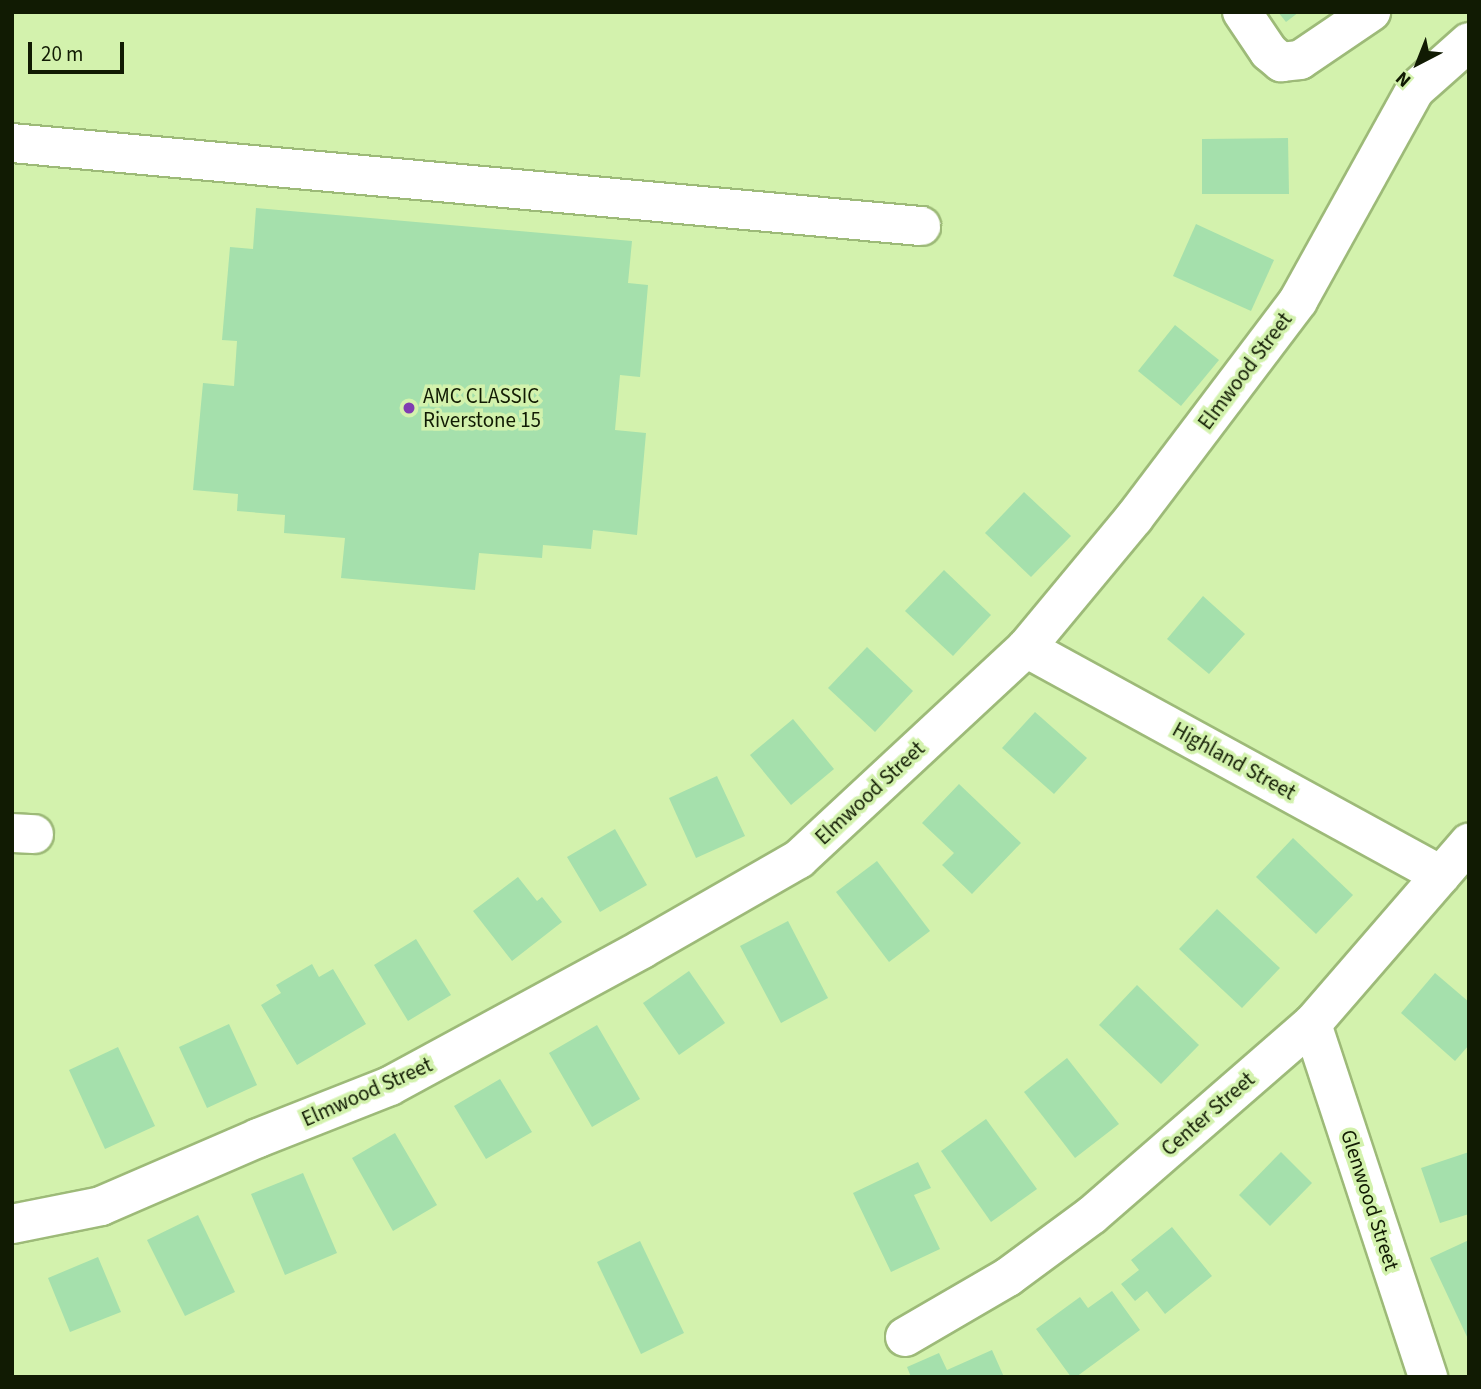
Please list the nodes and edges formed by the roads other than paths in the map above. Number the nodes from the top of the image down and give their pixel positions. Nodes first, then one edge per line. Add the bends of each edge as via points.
1 (1242, 12) edge
2 (1371, 12) edge
3 (1469, 42) edge
4 (12, 143) edge
5 (921, 226) dead end
6 (1026, 648) junction
7 (1469, 843) edge
8 (1441, 875) junction
9 (1312, 1024) junction
10 (12, 1224) edge
11 (905, 1337) dead end
12 (1428, 1377) edge

1 - 2 street via 1281,62 1300,60
3 - 6 street, Elmwood Street via 1415,90 1298,301 1134,518
4 - 5 street
6 - 8 street, Highland Street
6 - 10 street, Elmwood Street via 799,859 642,949 390,1086 101,1206
7 - 8 street, Center Street
8 - 9 street, Center Street
9 - 11 street, Center Street via 1092,1215 1008,1278
9 - 12 street, Glenwood Street

